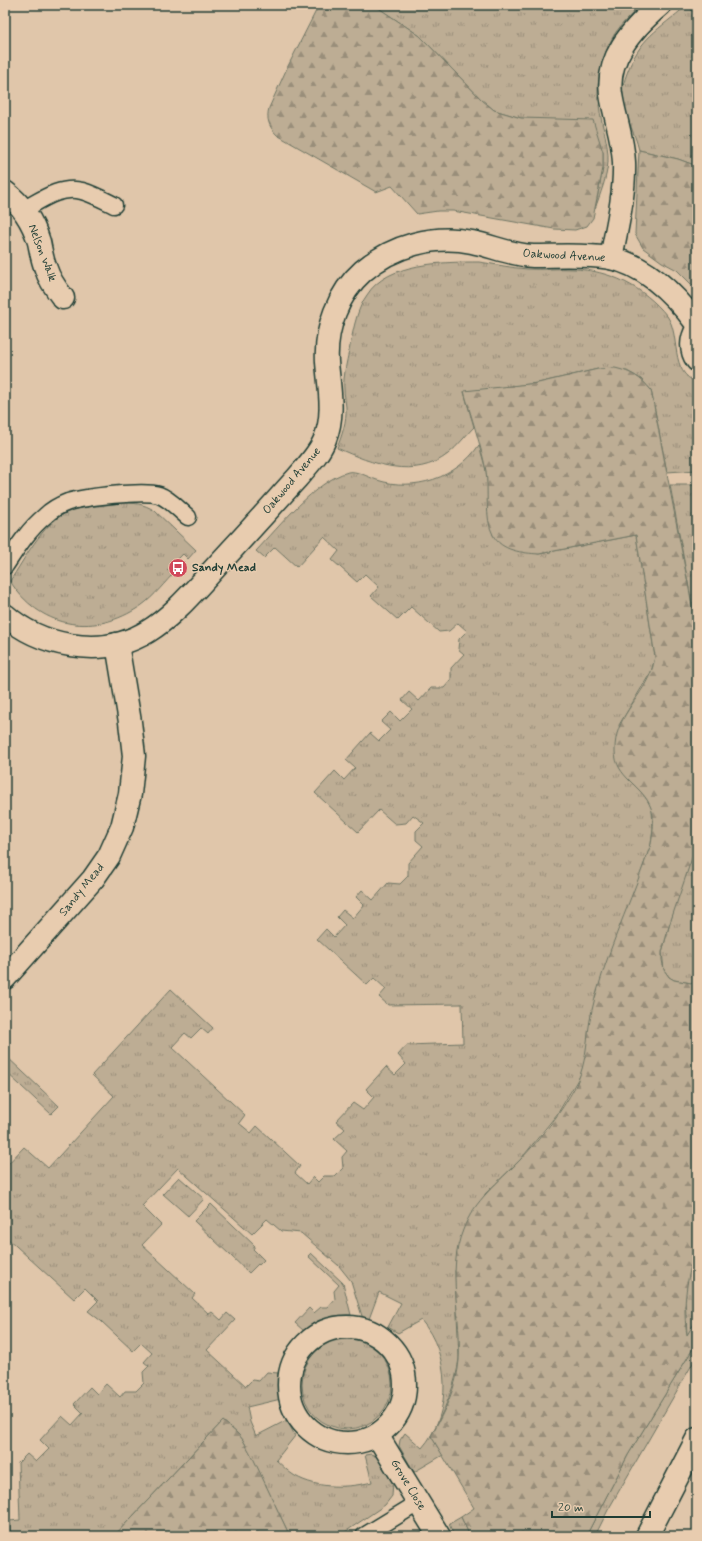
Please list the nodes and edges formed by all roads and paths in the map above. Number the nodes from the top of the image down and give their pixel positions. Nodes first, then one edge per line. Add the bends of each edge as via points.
1 (660, 5) edge
2 (5, 192) edge
3 (114, 205) dead end
4 (23, 210) junction
5 (611, 258) junction
6 (62, 298) dead end
7 (697, 324) edge
8 (697, 329) edge
9 (697, 360) edge
10 (188, 517) dead end
11 (5, 566) edge
12 (5, 615) edge
13 (117, 644) junction
14 (5, 978) edge
15 (377, 1435) junction
16 (697, 1439) edge
17 (418, 1503) junction
18 (364, 1536) edge
19 (439, 1536) edge
20 (647, 1536) edge

1 - 5 street via 634,28 627,38 615,60 610,82 622,142 624,176
2 - 4 street, Nelson Walk
3 - 4 lane via 80,190 68,190
4 - 6 street, Nelson Walk via 33,227 49,277
5 - 7 street, Oakwood Avenue via 630,264 650,276 667,290
5 - 13 street, Oakwood Avenue via 519,255 448,239 406,246 383,256 371,265 348,287 329,328 329,425 319,452 184,603 148,632
8 - 9 street via 692,344
10 - 11 lane via 158,494 141,493 76,499 55,509 36,523
12 - 13 street, Oakwood Avenue via 26,630 59,643 89,647
13 - 14 street, Sandy Mead via 133,751 130,794 122,827 109,856 93,879
15 - 15 street via 355,1442 332,1441 321,1437 299,1418 290,1397 290,1374 298,1353 314,1336 335,1328 356,1327 376,1334 395,1352 404,1371 404,1397 393,1421
15 - 17 street, Grove Close
16 - 20 street
17 - 18 lane
17 - 19 street, Grove Close

